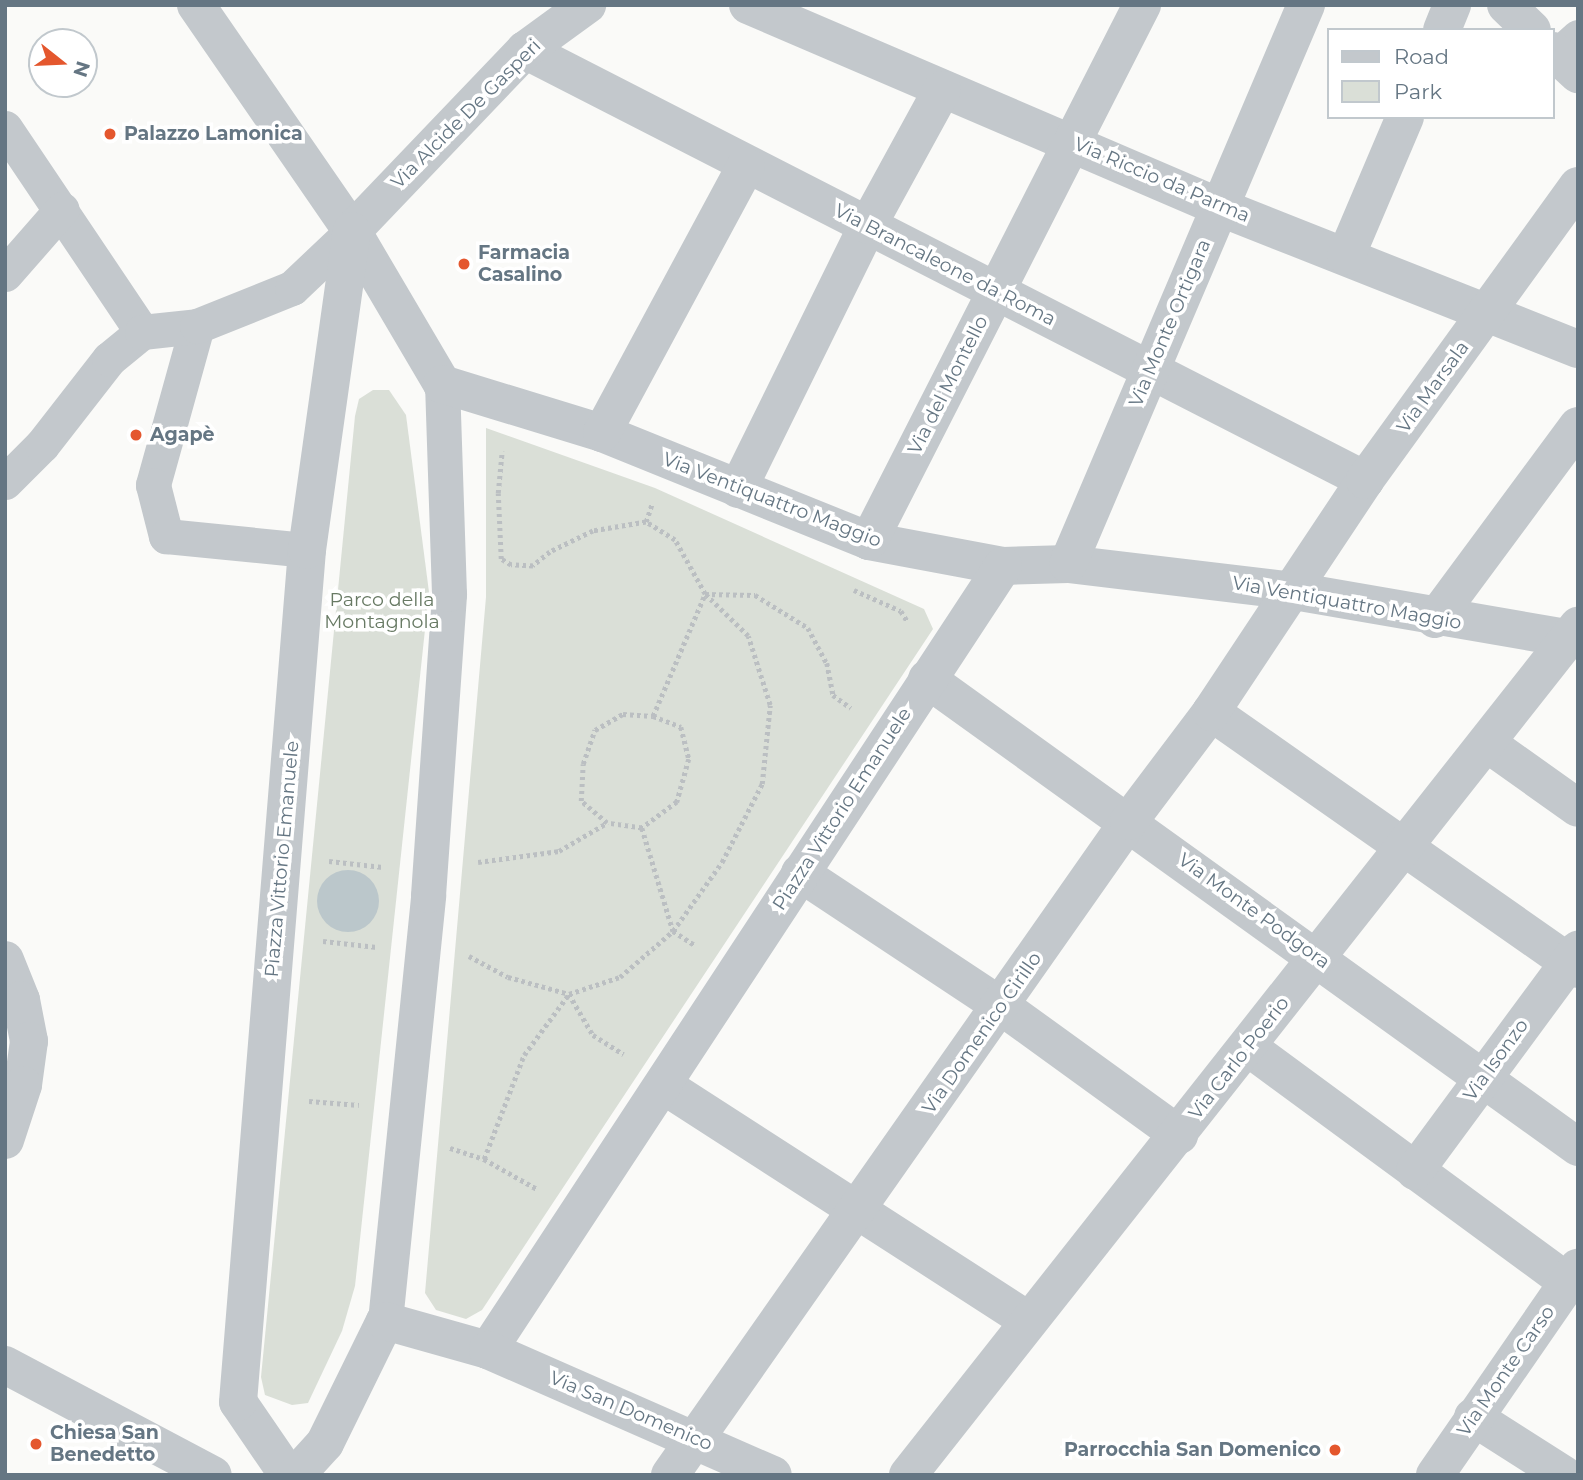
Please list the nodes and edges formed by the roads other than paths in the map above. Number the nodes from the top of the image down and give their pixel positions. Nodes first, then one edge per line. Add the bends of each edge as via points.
1 (196, 5) edge
2 (587, 5) edge
3 (748, 5) edge
4 (1142, 5) edge
5 (1306, 5) edge
6 (1452, 5) edge
7 (1506, 5) edge
8 (1443, 28) edge
9 (1534, 28) edge
10 (525, 50) junction
11 (942, 90) junction
12 (1404, 119) edge
13 (5, 128) edge
14 (1074, 143) junction
15 (746, 166) junction
16 (1578, 186) edge
17 (1219, 207) junction
18 (62, 209) junction
19 (868, 225) junction
20 (352, 231) junction
21 (1346, 256) junction
22 (5, 274) edge
23 (997, 289) junction
24 (1488, 312) junction
25 (197, 326) junction
26 (142, 332) junction
27 (1578, 349) edge
28 (1149, 371) junction
29 (442, 384) junction
30 (1578, 426) edge
31 (602, 433) junction
32 (1365, 480) junction
33 (5, 482) edge
34 (738, 489) junction
35 (869, 541) junction
36 (307, 550) junction
37 (1068, 564) junction
38 (1003, 566) junction
39 (1294, 591) junction
40 (1434, 619) junction
41 (1574, 635) edge
42 (927, 679) junction
43 (1211, 712) junction
44 (1488, 744) junction
45 (1578, 808) edge
46 (1129, 821) junction
47 (1403, 846) junction
48 (800, 873) junction
49 (1317, 956) junction
50 (5, 961) edge
51 (1575, 961) edge
52 (1001, 1006) junction
53 (1248, 1048) junction
54 (1484, 1075) junction
55 (663, 1085) junction
56 (1179, 1135) junction
57 (5, 1140) edge
58 (1578, 1147) edge
59 (1415, 1171) junction
60 (858, 1209) junction
61 (1572, 1275) edge
62 (385, 1321) junction
63 (1029, 1321) junction
64 (488, 1350) junction
65 (5, 1365) edge
66 (1473, 1417) junction
67 (696, 1438) junction
68 (212, 1475) edge
69 (288, 1475) edge
70 (296, 1475) edge
71 (670, 1475) edge
72 (774, 1475) edge
73 (908, 1475) edge
74 (1435, 1475) edge
75 (1564, 1475) edge

1 - 20 street
2 - 10 street, Via Alcide De Gasperi
3 - 11 street, Via Riccio da Parma
4 - 14 street, Via del Montello
5 - 17 street, Via Monte Ortigara
6 - 8 street
7 - 9 street
10 - 15 street, Via Brancaleone da Roma
10 - 20 street, Via Alcide De Gasperi
11 - 14 street, Via Riccio da Parma
11 - 19 street
12 - 21 street
13 - 18 street
14 - 17 street, Via Riccio da Parma
14 - 23 street, Via del Montello
15 - 19 street, Via Brancaleone da Roma
15 - 31 street
16 - 24 street, Via Marsala
17 - 21 street, Via Riccio da Parma
17 - 28 street, Via Monte Ortigara
18 - 22 street
18 - 26 street
19 - 23 street, Via Brancaleone da Roma
19 - 34 street
20 - 25 street via 292,288
20 - 29 street
20 - 36 street, Piazza Vittorio Emanuele
21 - 24 street, Via Riccio da Parma
23 - 28 street, Via Brancaleone da Roma
23 - 35 street, Via del Montello
24 - 27 street, Via Riccio da Parma
24 - 32 street, Via Marsala
25 - 26 street
25 - 36 street via 153,485 166,536
26 - 33 street via 109,359 42,445
28 - 32 street, Via Brancaleone da Roma
28 - 37 street, Via Monte Ortigara
29 - 31 street, Via Ventiquattro Maggio
29 - 62 street via 449,594 428,895
30 - 40 street
31 - 34 street, Via Ventiquattro Maggio
32 - 39 street, Via Marsala
34 - 35 street, Via Ventiquattro Maggio
35 - 38 street, Via Ventiquattro Maggio
36 - 69 street, Piazza Vittorio Emanuele via 238,1402
37 - 38 street, Via Ventiquattro Maggio
37 - 39 street, Via Ventiquattro Maggio
38 - 42 street, Piazza Vittorio Emanuele
39 - 40 street, Via Ventiquattro Maggio
39 - 43 street, Via Domenico Cirillo
40 - 41 street, Via Ventiquattro Maggio
41 - 44 street, Via Carlo Poerio
42 - 46 street, Via Monte Podgora
42 - 48 street, Piazza Vittorio Emanuele
43 - 46 street, Via Domenico Cirillo
43 - 47 street
44 - 45 street
44 - 47 street, Via Carlo Poerio
46 - 49 street, Via Monte Podgora
46 - 52 street, Via Domenico Cirillo
47 - 49 street, Via Carlo Poerio
47 - 51 street
48 - 52 street
48 - 55 street, Piazza Vittorio Emanuele
49 - 53 street, Via Carlo Poerio
49 - 54 street, Via Monte Podgora
50 - 57 street via 21,1000 29,1041 23,1085
51 - 54 street, Via Isonzo
52 - 56 street
52 - 60 street, Via Domenico Cirillo
53 - 56 street, Via Carlo Poerio
53 - 59 street
54 - 58 street, Via Monte Podgora
54 - 59 street, Via Isonzo
55 - 60 street
55 - 64 street, Piazza Vittorio Emanuele
56 - 63 street, Via Carlo Poerio
59 - 61 street
60 - 63 street
60 - 67 street, Via Domenico Cirillo
61 - 66 street, Via Monte Carso
62 - 64 street
62 - 70 street via 325,1443
63 - 73 street, Via Carlo Poerio
64 - 67 street, Via San Domenico
65 - 68 street
66 - 74 street, Via Monte Carso
66 - 75 street
67 - 71 street, Via Domenico Cirillo
67 - 72 street, Via San Domenico

